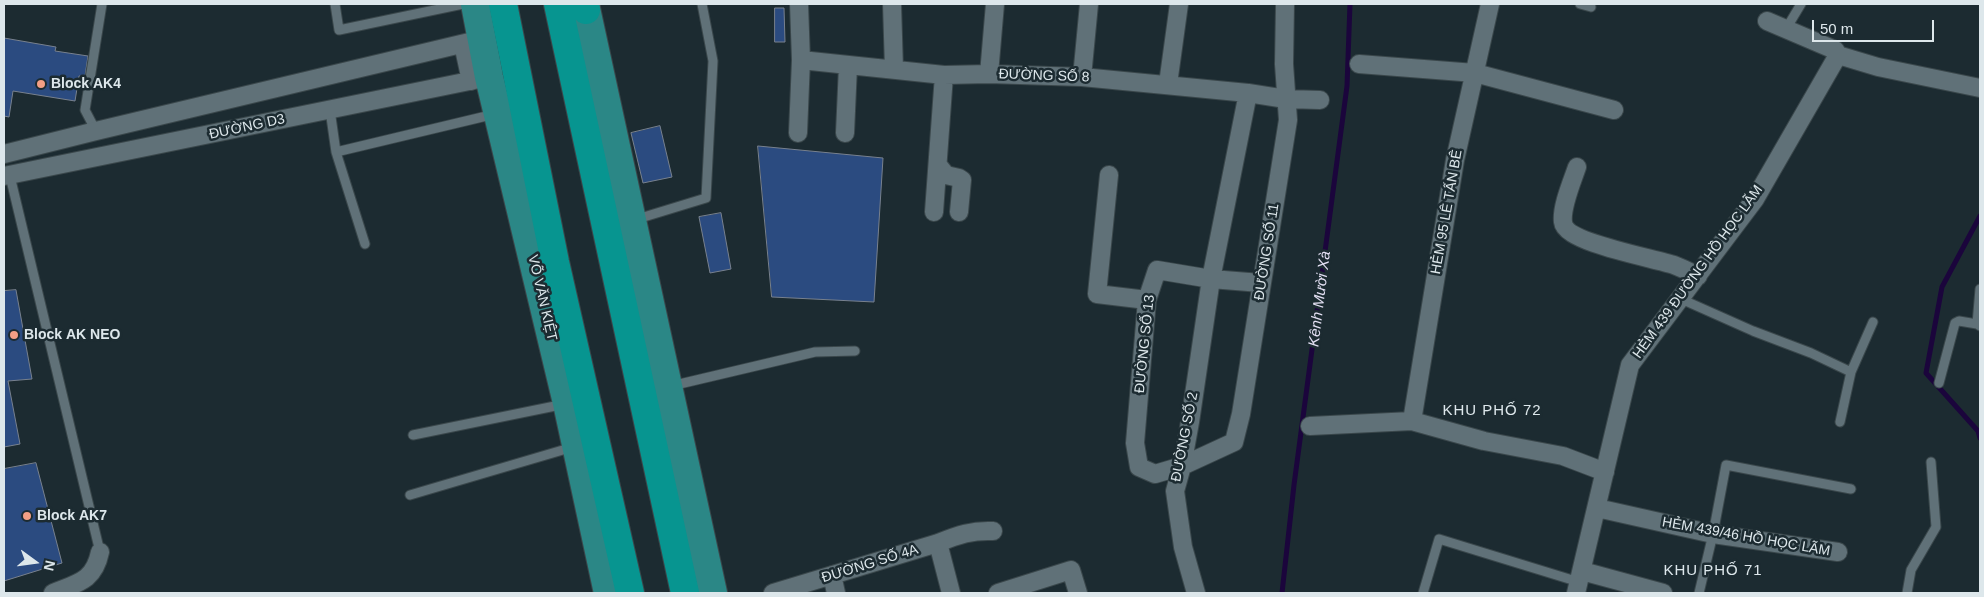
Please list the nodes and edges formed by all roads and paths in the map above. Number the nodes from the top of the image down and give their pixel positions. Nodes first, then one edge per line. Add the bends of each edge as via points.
1 (102, 4) edge
2 (334, 4) edge
3 (463, 4) edge
4 (474, 4) edge
5 (503, 4) edge
6 (558, 4) edge
7 (702, 4) edge
8 (799, 4) edge
9 (892, 4) edge
10 (995, 4) edge
11 (1089, 4) edge
12 (1179, 4) edge
13 (1285, 4) edge
14 (1490, 4) edge
15 (1580, 4) edge
16 (1801, 4) edge
17 (585, 6) edge
18 (1590, 7) dead end
19 (1767, 21) dead end
20 (1786, 29) junction
21 (473, 42) junction
22 (1838, 54) junction
23 (801, 60) junction
24 (1359, 64) dead end
25 (848, 66) junction
26 (894, 69) junction
27 (1475, 73) junction
28 (989, 74) junction
29 (944, 75) junction
30 (1082, 77) junction
31 (480, 79) junction
32 (1168, 84) junction
33 (1980, 88) edge
34 (1248, 93) junction
35 (1286, 99) junction
36 (1320, 100) dead end
37 (330, 110) junction
38 (1614, 110) dead end
39 (498, 113) junction
40 (96, 131) junction
41 (845, 132) dead end
42 (798, 133) dead end
43 (336, 152) junction
44 (4, 154) edge
45 (938, 164) junction
46 (1577, 167) dead end
47 (1110, 175) dead end
48 (7, 176) edge
49 (934, 212) dead end
50 (959, 212) dead end
51 (631, 220) junction
52 (365, 244) dead end
53 (1698, 276) junction
54 (1211, 279) junction
55 (1262, 282) junction
56 (1980, 289) edge
57 (1681, 299) junction
58 (1147, 300) junction
59 (1873, 322) dead end
60 (1979, 325) edge
61 (855, 351) dead end
62 (1851, 372) junction
63 (1939, 383) dead end
64 (668, 387) junction
65 (567, 403) junction
66 (1412, 421) junction
67 (1840, 422) dead end
68 (1310, 426) dead end
69 (414, 435) dead end
70 (576, 446) junction
71 (1931, 462) dead end
72 (1182, 466) junction
73 (1605, 472) junction
74 (1851, 489) dead end
75 (410, 495) dead end
76 (1597, 508) junction
77 (993, 531) dead end
78 (1713, 534) junction
79 (938, 543) junction
80 (100, 552) joint
81 (1838, 552) dead end
82 (832, 575) junction
83 (1579, 582) edge
84 (53, 593) edge
85 (608, 593) edge
86 (630, 593) edge
87 (685, 593) edge
88 (713, 593) edge
89 (773, 593) edge
90 (836, 593) edge
91 (951, 593) edge
92 (998, 593) edge
93 (1078, 593) edge
94 (1196, 593) edge
95 (1424, 593) edge
96 (1663, 593) edge
97 (1700, 593) edge
98 (1907, 593) edge

1 - 40 lane via 85,110
2 - 3 lane via 339,30
4 - 21 main road, VÕ VĂN KIỆT
5 - 86 highway, VÕ VĂN KIỆT via 556,262
6 - 87 highway
7 - 51 lane via 713,61 706,198
8 - 23 street
9 - 26 street
10 - 28 street
11 - 30 street
12 - 32 street
13 - 35 street, ĐƯỜNG SỐ 11
14 - 27 street, HẺM 95 LÊ TẤN BÊ
15 - 18 lane
16 - 20 lane
17 - 51 main road
19 - 20 street
20 - 22 street
21 - 31 main road, VÕ VĂN KIỆT
21 - 40 street
22 - 33 street via 1878,67
22 - 53 street, HẺM 439 ĐƯỜNG HỒ HỌC LÃM via 1755,199
23 - 25 street, ĐƯỜNG SỐ 8
23 - 42 street
24 - 27 street
25 - 26 street, ĐƯỜNG SỐ 8
25 - 41 street
26 - 29 street, ĐƯỜNG SỐ 8
27 - 38 street
27 - 66 street, HẺM 95 LÊ TẤN BÊ via 1455,160
28 - 29 street, ĐƯỜNG SỐ 8
28 - 30 street, ĐƯỜNG SỐ 8
29 - 45 street
30 - 32 street, ĐƯỜNG SỐ 8
31 - 37 street, ĐƯỜNG D3
31 - 39 main road, VÕ VĂN KIỆT
32 - 34 street, ĐƯỜNG SỐ 8
34 - 35 street, ĐƯỜNG SỐ 8
34 - 54 street
35 - 36 street, ĐƯỜNG SỐ 8
35 - 55 street, ĐƯỜNG SỐ 11 via 1288,120
37 - 43 lane
37 - 48 street, ĐƯỜNG D3
39 - 43 lane
39 - 65 main road, VÕ VĂN KIỆT
40 - 44 street
43 - 52 lane
45 - 49 street
45 - 50 street via 946,175 962,180
46 - 53 street via 1563,212 1565,228 1579,238 1673,265
47 - 58 street via 1098,294
48 - 80 lane
51 - 64 main road
53 - 57 street, HẺM 439 ĐƯỜNG HỒ HỌC LÃM
54 - 55 street
54 - 58 street, ĐƯỜNG SỐ 13 via 1157,270
54 - 72 street, ĐƯỜNG SỐ 2
55 - 72 street, ĐƯỜNG SỐ 11 via 1234,442
56 - 60 lane
57 - 62 lane
57 - 73 street, HẺM 439 ĐƯỜNG HỒ HỌC LÃM via 1630,364
58 - 72 street, ĐƯỜNG SỐ 13 via 1134,443 1139,467 1155,474
59 - 62 lane
60 - 63 lane via 1955,323
61 - 64 lane via 815,352
62 - 67 lane
64 - 88 main road
65 - 69 lane
65 - 70 main road, VÕ VĂN KIỆT
66 - 68 street
66 - 73 street via 1484,442 1563,456
70 - 75 lane
70 - 85 main road, VÕ VĂN KIỆT
71 - 98 lane via 1936,527 1911,570
72 - 94 street, ĐƯỜNG SỐ 2 via 1175,491 1183,547
73 - 76 street, HẺM 439 ĐƯỜNG HỒ HỌC LÃM
74 - 78 lane via 1726,465
76 - 78 street, HẺM 439/46 HỒ HỌC LÃM
76 - 83 street, HẺM 439 ĐƯỜNG HỒ HỌC LÃM
77 - 79 street, ĐƯỜNG SỐ 4A via 962,533
78 - 81 street, HẺM 439/46 HỒ HỌC LÃM
78 - 97 lane
79 - 82 street, ĐƯỜNG SỐ 4A
79 - 91 street
80 - 84 street via 97,565 89,576
82 - 89 street, ĐƯỜNG SỐ 4A
82 - 90 street
83 - 95 lane via 1439,539
83 - 96 street
92 - 93 street via 1071,570

